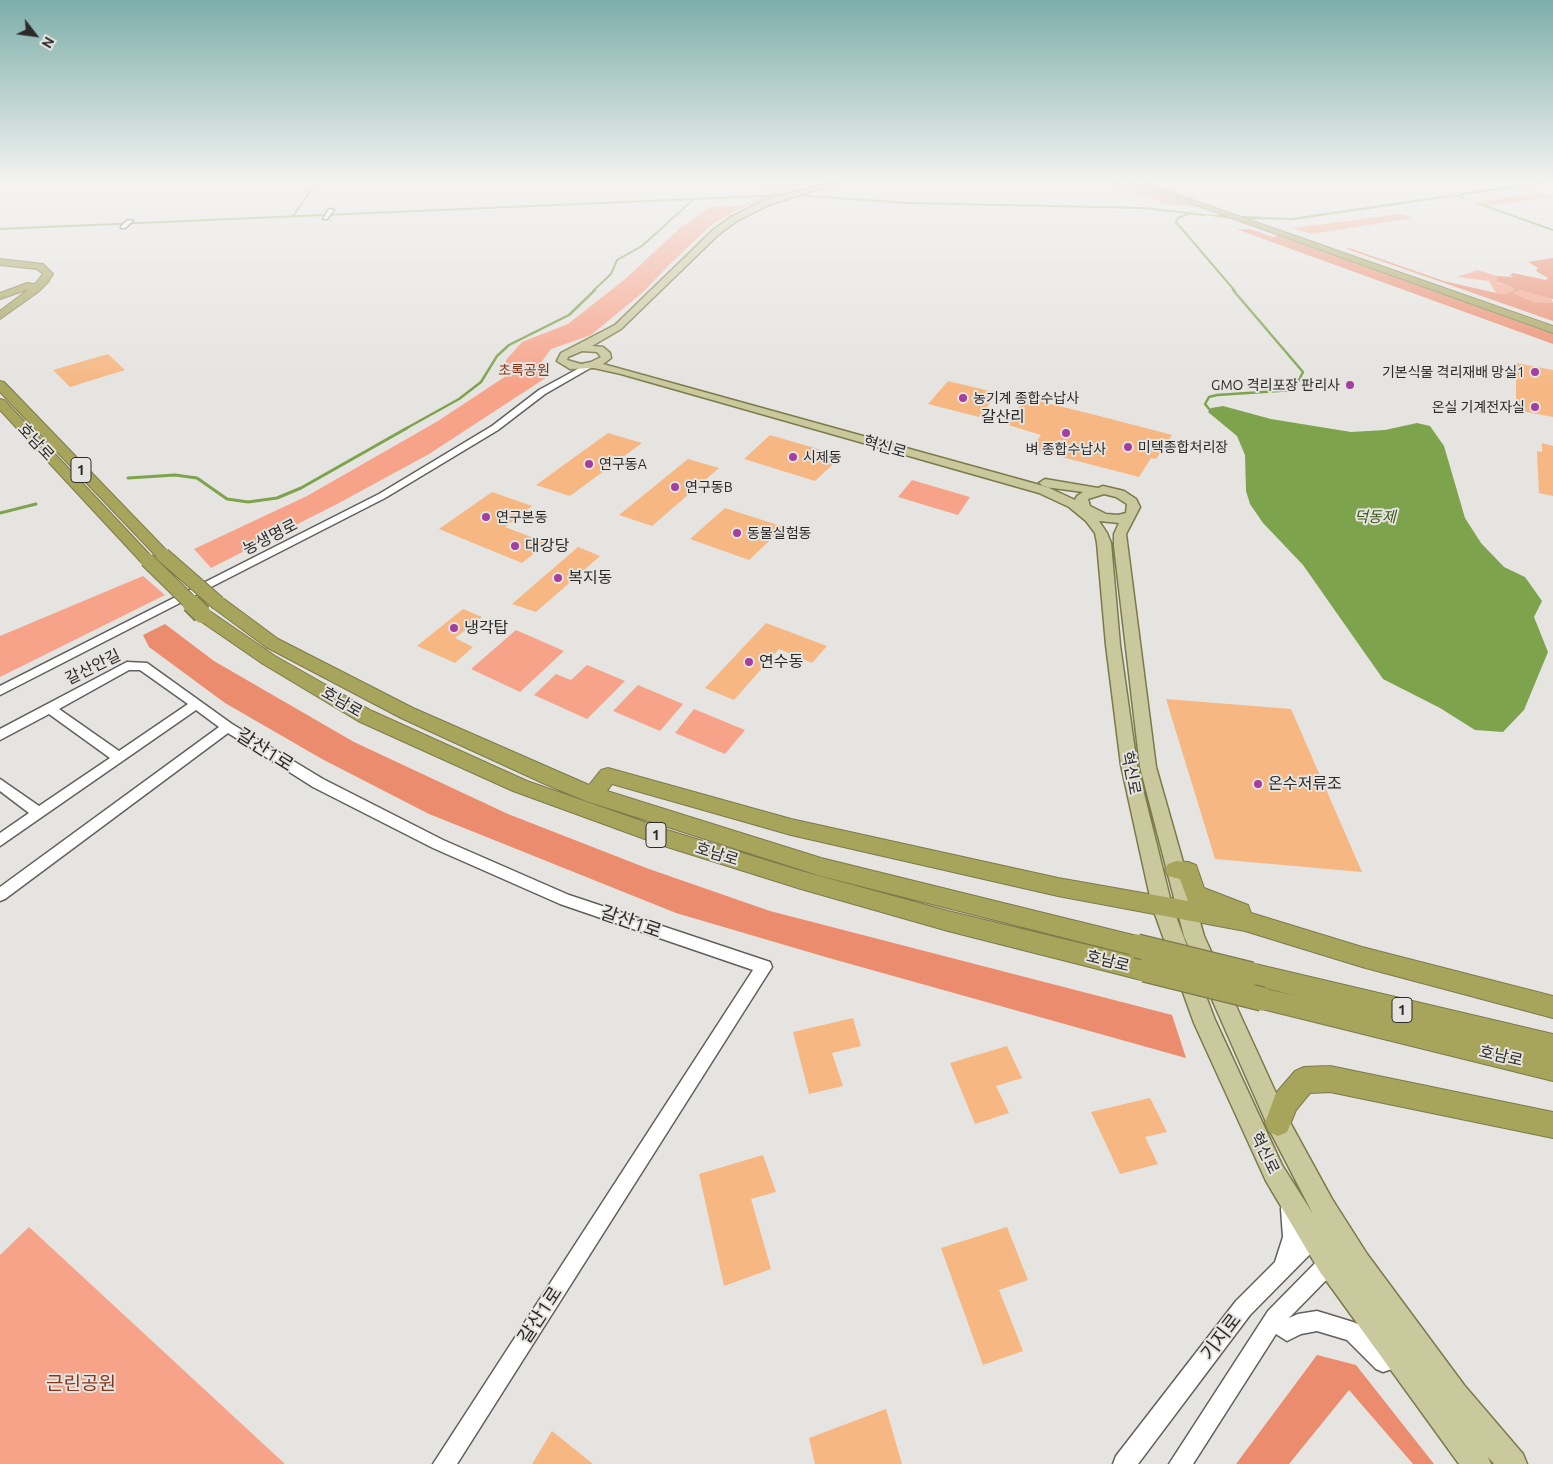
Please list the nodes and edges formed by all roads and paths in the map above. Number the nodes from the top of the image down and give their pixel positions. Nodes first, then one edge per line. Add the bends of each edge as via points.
1 (697, 250) edge
2 (1328, 250) edge
3 (1340, 250) edge
4 (0, 263) edge
5 (0, 296) edge
6 (0, 316) edge
7 (1553, 325) edge
8 (618, 327) junction
9 (1553, 330) edge
10 (581, 348) junction
11 (606, 354) junction
12 (562, 361) junction
13 (591, 366) junction
14 (0, 385) edge
15 (542, 392) junction
16 (0, 404) edge
17 (1097, 491) junction
18 (1087, 512) junction
19 (1128, 516) junction
20 (163, 555) joint
21 (147, 560) joint
22 (210, 609) junction
23 (0, 691) edge
24 (197, 704) junction
25 (49, 708) junction
26 (228, 726) junction
27 (0, 735) edge
28 (118, 757) junction
29 (0, 784) edge
30 (593, 794) junction
31 (39, 813) junction
32 (0, 840) edge
33 (1176, 870) junction
34 (0, 895) edge
35 (1162, 906) junction
36 (1185, 909) junction
37 (1245, 921) junction
38 (1553, 1007) edge
39 (1553, 1046) edge
40 (1553, 1068) edge
41 (1278, 1123) junction
42 (1553, 1125) edge
43 (1289, 1197) junction
44 (1331, 1220) junction
45 (1313, 1237) junction
46 (1338, 1254) junction
47 (1283, 1266) junction
48 (1275, 1318) junction
49 (1397, 1358) junction
50 (444, 1464) edge
51 (1124, 1464) edge
52 (1180, 1464) edge
53 (1477, 1464) edge
54 (1513, 1464) edge

1 - 8 main road, 농생명로
2 - 9 highway
3 - 7 highway
4 - 5 highway via 24,266 38,273 38,279 31,285
4 - 6 highway via 31,263 48,274 40,286
8 - 10 main road, 농생명로
8 - 11 main road, 농생명로 via 605,347
10 - 11 main road via 595,348
10 - 12 main road, 농생명로 via 564,355
11 - 13 main road, 농생명로 via 603,361
11 - 17 main road, 혁신로 via 628,367 1056,486
12 - 13 main road via 575,367
12 - 15 street, 농생명로 via 563,369
13 - 15 street, 농생명로
13 - 18 main road, 혁신로 via 623,371 1032,487
14 - 20 highway, 호남로 / 1
15 - 23 street, 농생명로 via 495,428 382,496
16 - 21 highway, 호남로 / 1
17 - 18 main road via 1082,499
17 - 19 main road, 혁신로 via 1127,498 1134,506 1134,511
18 - 19 main road, 혁신로 via 1111,519
18 - 35 main road, 혁신로 via 1104,543 1129,765
19 - 33 main road, 혁신로 via 1120,534 1120,546 1148,767
20 - 22 highway, 호남로 / 1, bridge
21 - 22 highway, 호남로 / 1, bridge
22 - 30 highway, 호남로 / 1 via 407,713 552,779
22 - 40 highway, 호남로 / 1, bridge via 270,660 365,716 520,786 664,838 948,920
24 - 25 street, 갈산안길 via 142,666 127,666
24 - 26 street, 갈산안길
24 - 28 street
25 - 27 street, 갈산안길
25 - 28 street
26 - 34 street, 갈산1로
26 - 50 street, 갈산1로 via 333,792 438,844 565,900 764,968
28 - 31 street
29 - 31 street
30 - 35 highway via 608,775 790,827 1058,888
30 - 39 highway, 호남로 / 1, bridge via 821,867
31 - 32 street
33 - 36 main road, 혁신로
33 - 37 highway via 1188,871 1195,894 1242,912
35 - 36 highway
35 - 43 main road, 혁신로 via 1204,1023 1274,1173
36 - 37 highway
36 - 41 main road, 혁신로 via 1194,936
37 - 38 highway via 1362,957
41 - 42 highway via 1285,1102 1304,1080 1330,1079
41 - 44 main road, 혁신로
43 - 45 main road, 혁신로
43 - 47 street via 1293,1237
44 - 45 street, 기지로
44 - 46 main road, 혁신로
45 - 46 main road, 혁신로
45 - 47 street, 기지로
46 - 48 street, 기지로
46 - 49 main road, 혁신로
46 - 54 main road, 혁신로
47 - 51 street, 기지로 via 1244,1308
48 - 49 street via 1287,1331 1298,1324 1316,1321 1353,1332 1383,1362
48 - 52 street, 기지로
49 - 53 main road, 혁신로

